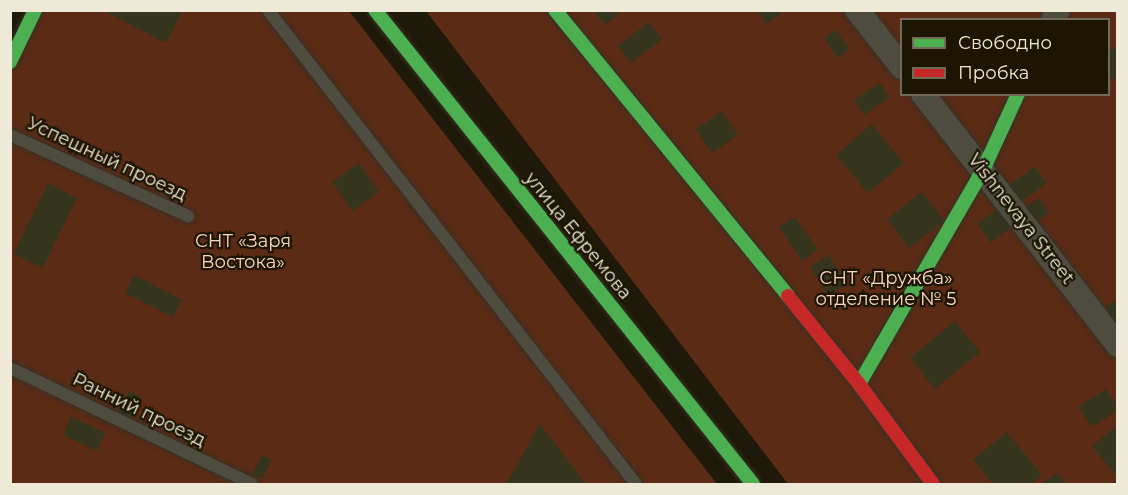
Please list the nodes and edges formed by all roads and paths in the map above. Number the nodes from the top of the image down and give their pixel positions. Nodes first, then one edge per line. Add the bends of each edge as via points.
1 (35, 10) edge
2 (268, 10) edge
3 (375, 10) edge
4 (555, 10) edge
5 (857, 10) edge
6 (10, 62) edge
7 (900, 64) edge
8 (926, 96) edge
9 (1017, 96) edge
10 (10, 135) edge
11 (983, 170) junction
12 (188, 216) dead end
13 (1118, 345) edge
14 (10, 368) edge
15 (859, 384) junction
16 (252, 484) edge
17 (636, 484) edge
18 (753, 484) edge
19 (933, 484) edge

1 - 6 street
2 - 17 lane
3 - 18 street, улица Ефремова
4 - 15 street
5 - 7 street
8 - 11 street, Vishnevaya Street
9 - 11 street
10 - 12 lane, Успешный проезд
11 - 13 street, Vishnevaya Street
11 - 15 street
14 - 16 lane, Ранний проезд
15 - 19 street

